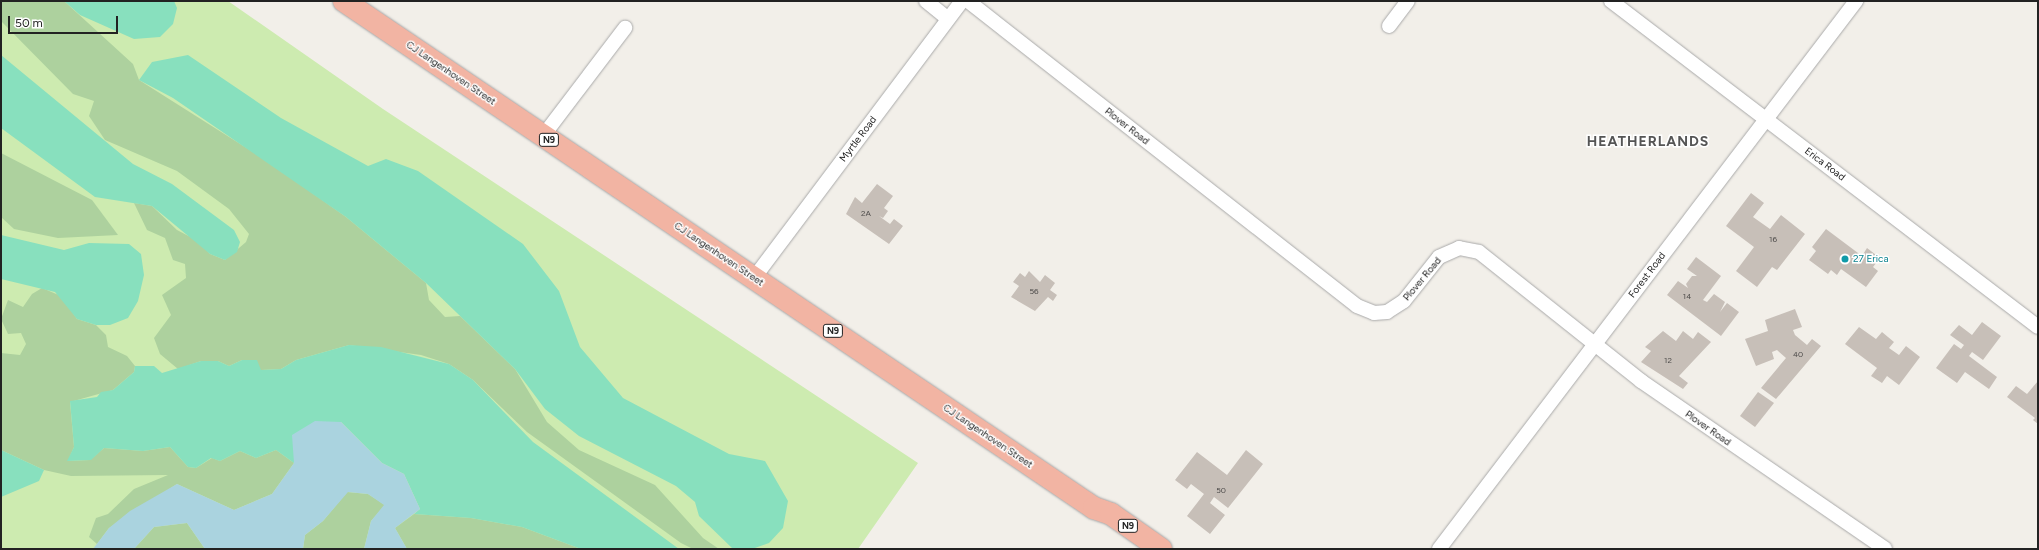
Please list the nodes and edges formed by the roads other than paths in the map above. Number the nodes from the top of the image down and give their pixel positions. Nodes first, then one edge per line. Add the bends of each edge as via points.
1 (344, 1) edge
2 (926, 1) edge
3 (962, 1) edge
4 (968, 1) edge
5 (1408, 1) edge
6 (1611, 1) edge
7 (1856, 1) edge
8 (948, 19) junction
9 (1389, 26) dead end
10 (625, 28) dead end
11 (1766, 119) junction
12 (543, 136) junction
13 (754, 278) junction
14 (2038, 327) edge
15 (1593, 346) junction
16 (1094, 508) junction
17 (1138, 549) edge
18 (1161, 549) edge
19 (1439, 549) edge
20 (1885, 549) edge

1 - 12 highway, CJ Langenhoven Street / N9
2 - 8 street
3 - 8 street, Myrtle Road
4 - 15 street, Plover Road via 1357,306 1374,313 1396,308 1439,257 1459,248 1468,248 1492,260
5 - 9 street
6 - 11 street, Erica Road
7 - 11 street, Forest Road
8 - 13 street, Myrtle Road
10 - 12 street
11 - 14 street, Erica Road
11 - 15 street, Forest Road
12 - 13 highway, CJ Langenhoven Street / N9
13 - 16 highway, CJ Langenhoven Street / N9
15 - 19 street, Forest Road
15 - 20 street, Plover Road
16 - 17 highway, CJ Langenhoven Street / N9 via 1099,518
16 - 18 highway, CJ Langenhoven Street / N9 via 1111,514

